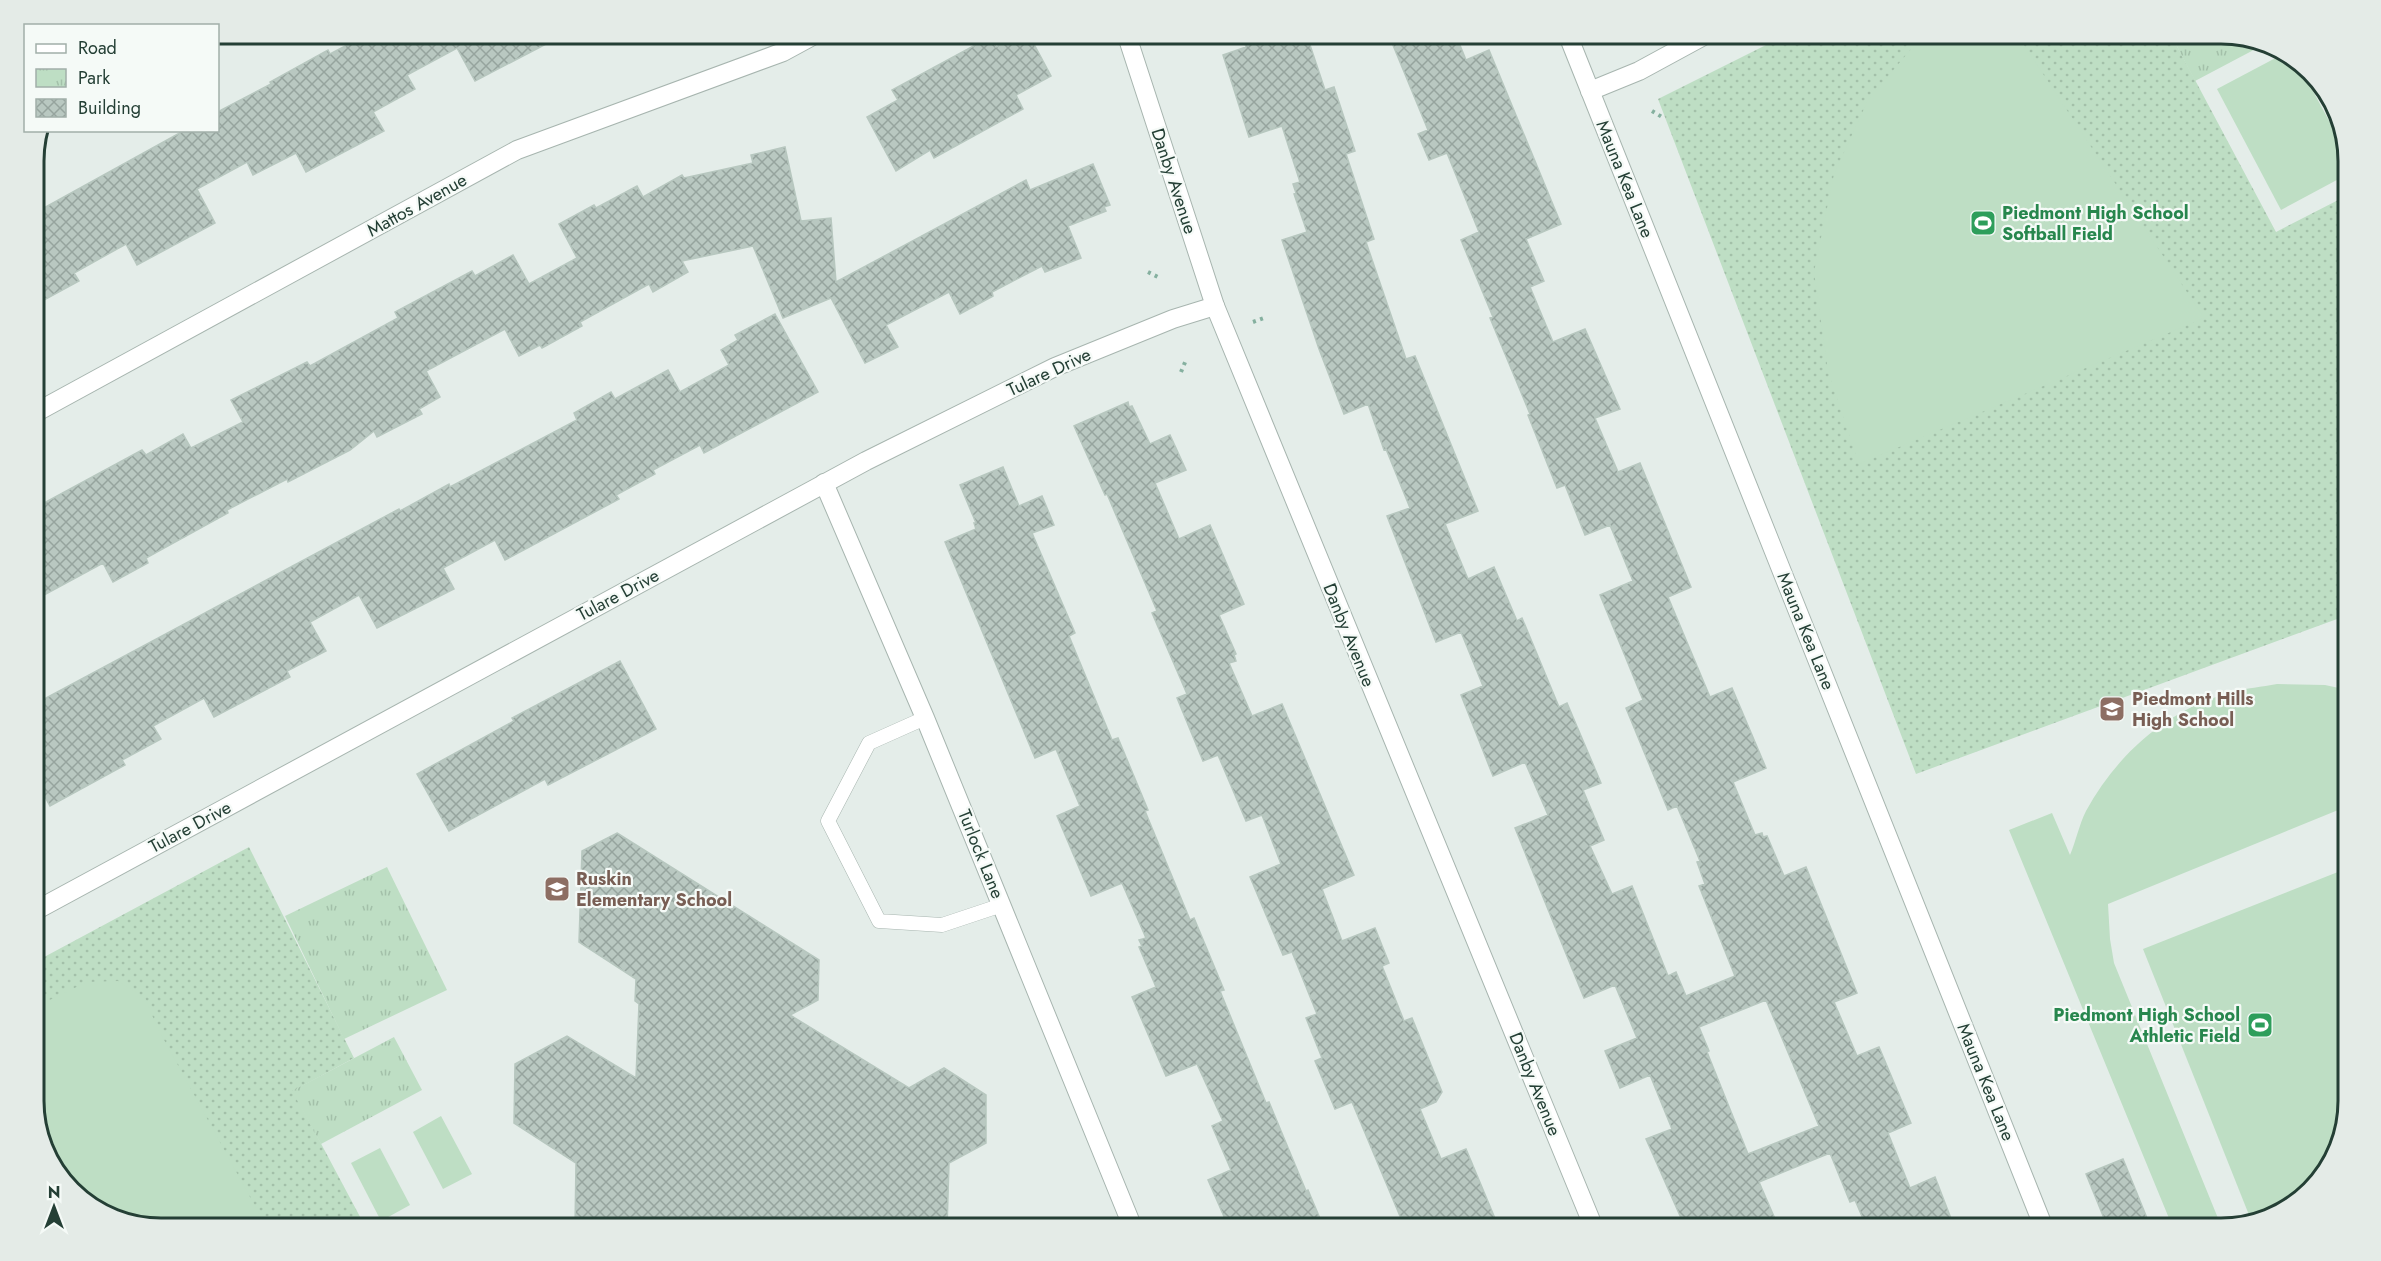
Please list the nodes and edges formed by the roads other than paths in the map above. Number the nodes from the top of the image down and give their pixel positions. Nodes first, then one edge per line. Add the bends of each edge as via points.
1 (798, 44) edge
2 (1130, 44) edge
3 (1571, 44) edge
4 (1689, 44) edge
5 (1590, 91) junction
6 (1215, 306) junction
7 (44, 408) edge
8 (824, 483) junction
9 (925, 718) junction
10 (1002, 905) junction
11 (44, 906) edge
12 (1129, 1218) edge
13 (1590, 1218) edge
14 (2040, 1218) edge

1 - 7 street, Mattos Avenue via 517,150
2 - 6 street, Danby Avenue
3 - 5 street, Mauna Kea Lane
4 - 5 street via 1639,71
5 - 14 street, Mauna Kea Lane
6 - 8 street, Tulare Drive via 1055,367
6 - 13 street, Danby Avenue
8 - 9 street, Turlock Lane
8 - 11 street, Tulare Drive
9 - 10 street, Turlock Lane
9 - 10 lane via 869,743 828,821 879,921 942,925
10 - 12 street, Turlock Lane

